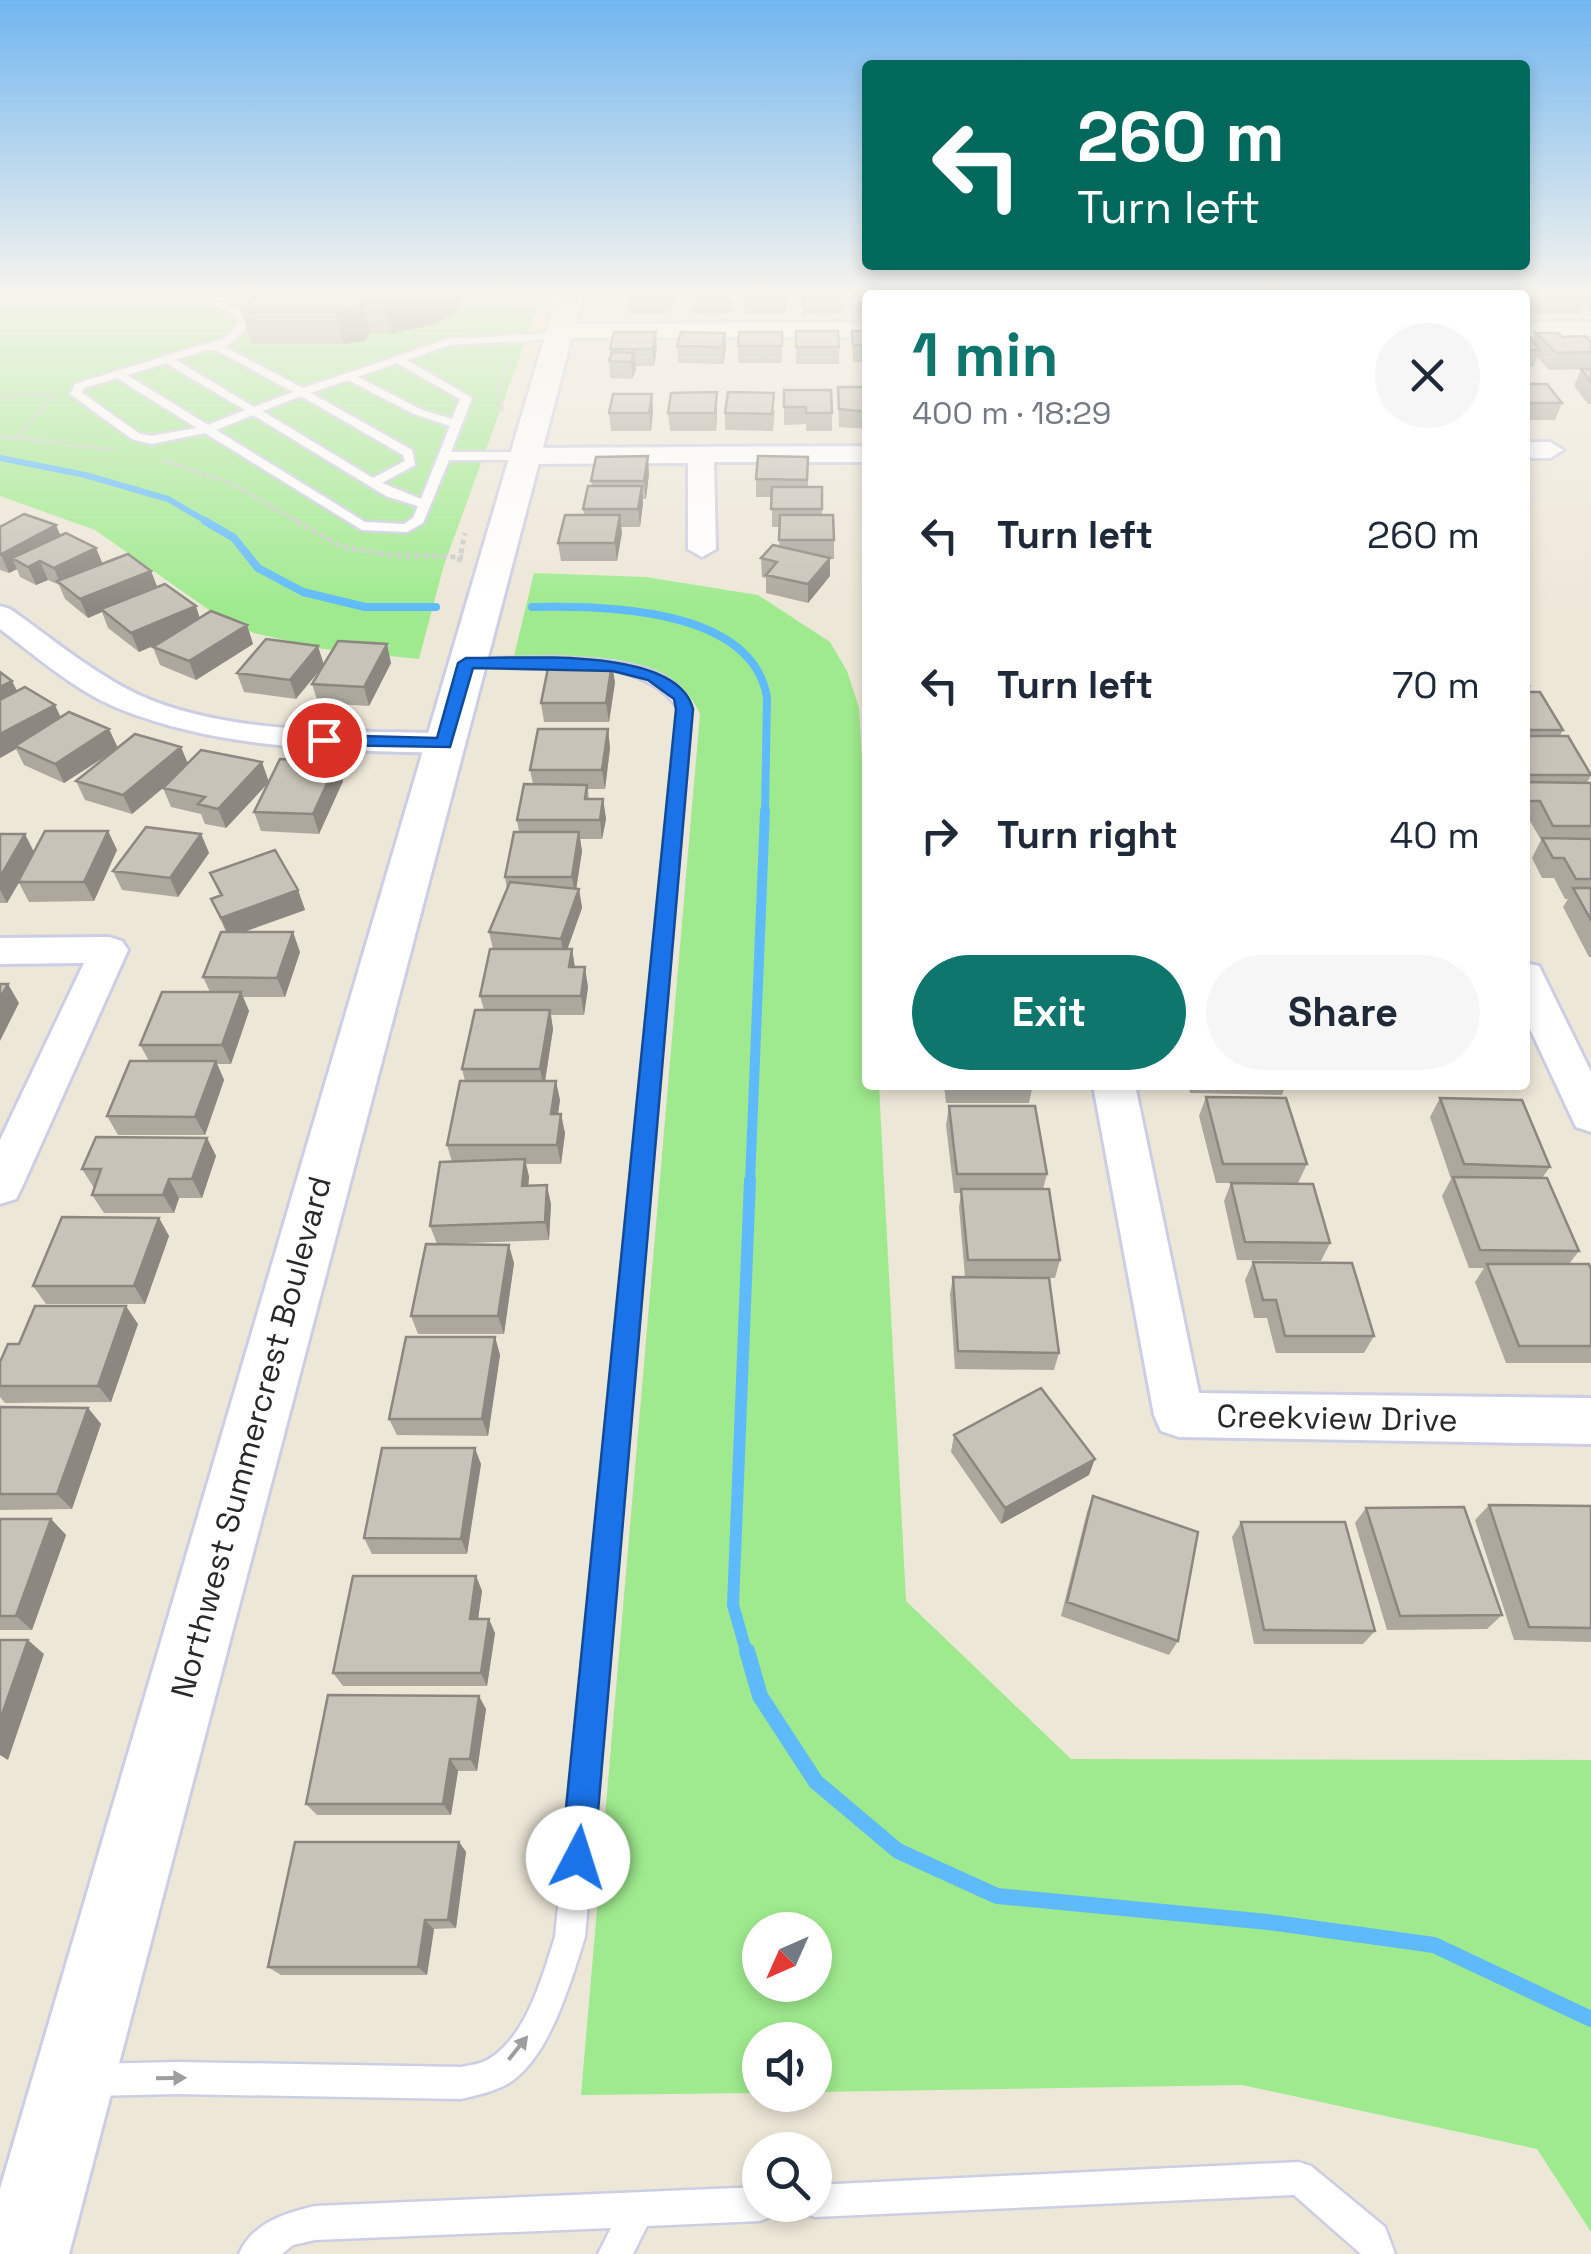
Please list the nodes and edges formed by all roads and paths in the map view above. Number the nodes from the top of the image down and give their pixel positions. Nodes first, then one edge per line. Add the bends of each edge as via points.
1 (49, 400) edge
2 (85, 400) edge
3 (161, 400) edge
4 (233, 400) edge
5 (282, 400) edge
6 (316, 400) edge
7 (395, 400) edge
8 (465, 400) edge
9 (501, 400) edge
10 (530, 400) edge
11 (252, 412) junction
12 (456, 424) junction
13 (207, 429) junction
14 (0, 436) edge
15 (17, 437) junction
16 (124, 452) dead end
17 (701, 454) junction
18 (862, 454) edge
19 (490, 455) junction
20 (444, 456) junction
21 (524, 456) junction
22 (154, 458) dead end
23 (372, 482) junction
24 (426, 504) junction
25 (702, 549) dead end
26 (5, 622) edge
27 (476, 624) junction
28 (444, 743) junction
29 (0, 951) edge
30 (1530, 984) edge
31 (1579, 1064) edge
32 (1115, 1090) edge
33 (1591, 1116) edge
34 (0, 1188) edge
35 (1591, 1422) edge
36 (74, 2080) junction
37 (832, 2200) edge
38 (742, 2205) edge
39 (638, 2210) junction
40 (25, 2254) edge
41 (256, 2254) edge
42 (616, 2254) edge
43 (1378, 2254) edge

1 - 15 path
2 - 13 lane via 151,440
3 - 13 lane
4 - 11 lane
5 - 11 lane
6 - 23 lane via 408,453 411,462 404,469
7 - 12 lane
8 - 12 lane
9 - 19 path
10 - 21 street, Northwest Summercrest Boulevard
11 - 13 lane
11 - 23 lane
12 - 20 lane
13 - 24 lane via 362,526 407,528
14 - 15 path
15 - 16 path
17 - 18 street
17 - 21 street
17 - 25 street
19 - 20 lane
19 - 21 lane
19 - 22 path via 457,556 342,546 228,482
20 - 24 lane
21 - 27 street, Northwest Summercrest Boulevard
23 - 24 lane
26 - 28 street via 129,702 212,727 324,740
27 - 28 street, Northwest Summercrest Boulevard
36 -> 27 lane via 461,2083 500,2071 533,2030 570,1937 685,709 682,696 654,676
28 - 36 street, Northwest Summercrest Boulevard
29 - 34 street via 109,950
30 - 31 street
31 - 33 street
32 - 35 street, Creekview Drive via 1179,1415
36 - 40 street, Northwest Summercrest Boulevard
37 - 43 lane via 1299,2178 1372,2240
38 - 39 lane
39 - 41 lane via 315,2223 285,2230
39 - 42 lane

